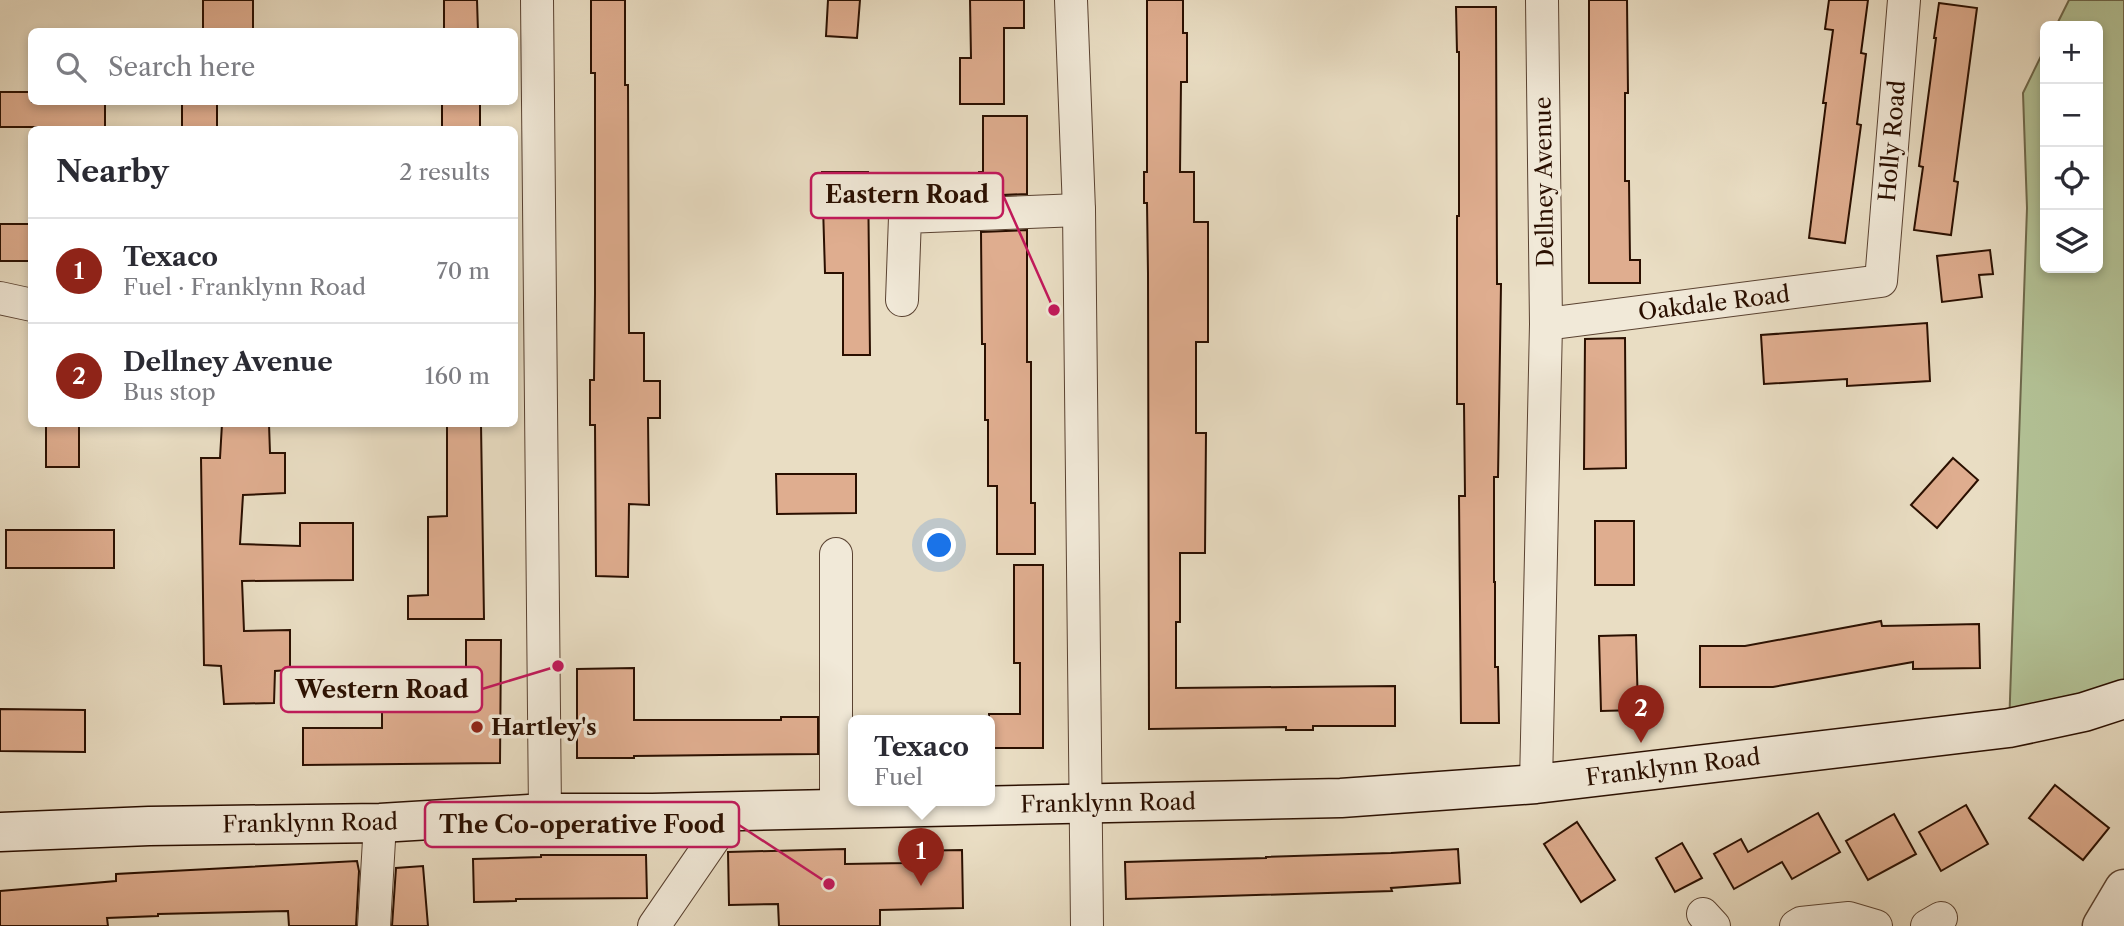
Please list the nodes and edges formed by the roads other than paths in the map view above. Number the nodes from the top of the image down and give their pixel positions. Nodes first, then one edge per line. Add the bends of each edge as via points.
1 (537, 0) edge
2 (1071, 0) edge
3 (1542, 0) edge
4 (1904, 0) edge
5 (1079, 210) junction
6 (1881, 281) joint
7 (0, 298) edge
8 (902, 300) dead end
9 (28, 304) edge
10 (1546, 324) junction
11 (836, 554) dead end
12 (2124, 699) edge
13 (1536, 784) junction
14 (1086, 804) junction
15 (986, 806) edge
16 (995, 806) edge
17 (835, 809) junction
18 (733, 811) junction
19 (545, 814) junction
20 (380, 823) junction
21 (0, 832) edge
22 (2124, 889) edge
23 (374, 926) edge
24 (654, 926) edge
25 (1087, 926) edge
26 (1796, 926) edge
27 (1876, 926) edge
28 (2102, 926) edge

1 - 19 street
2 - 5 street
3 - 10 street, Dellney Avenue
4 - 6 street, Holly Road
5 - 8 street via 905,217
5 - 14 street
6 - 10 street, Oakdale Road
7 - 9 street
10 - 13 street, Dellney Avenue
11 - 17 street
12 - 13 main road, Franklynn Road via 2008,728
13 - 14 main road, Franklynn Road via 1341,798
14 - 16 main road, Franklynn Road
14 - 25 street
15 - 17 main road, Franklynn Road
17 - 18 main road, Franklynn Road
18 - 19 main road, Franklynn Road
18 - 24 street
19 - 20 main road, Franklynn Road
20 - 21 main road, Franklynn Road
20 - 23 street
22 - 28 main road
26 - 27 street via 1849,918

